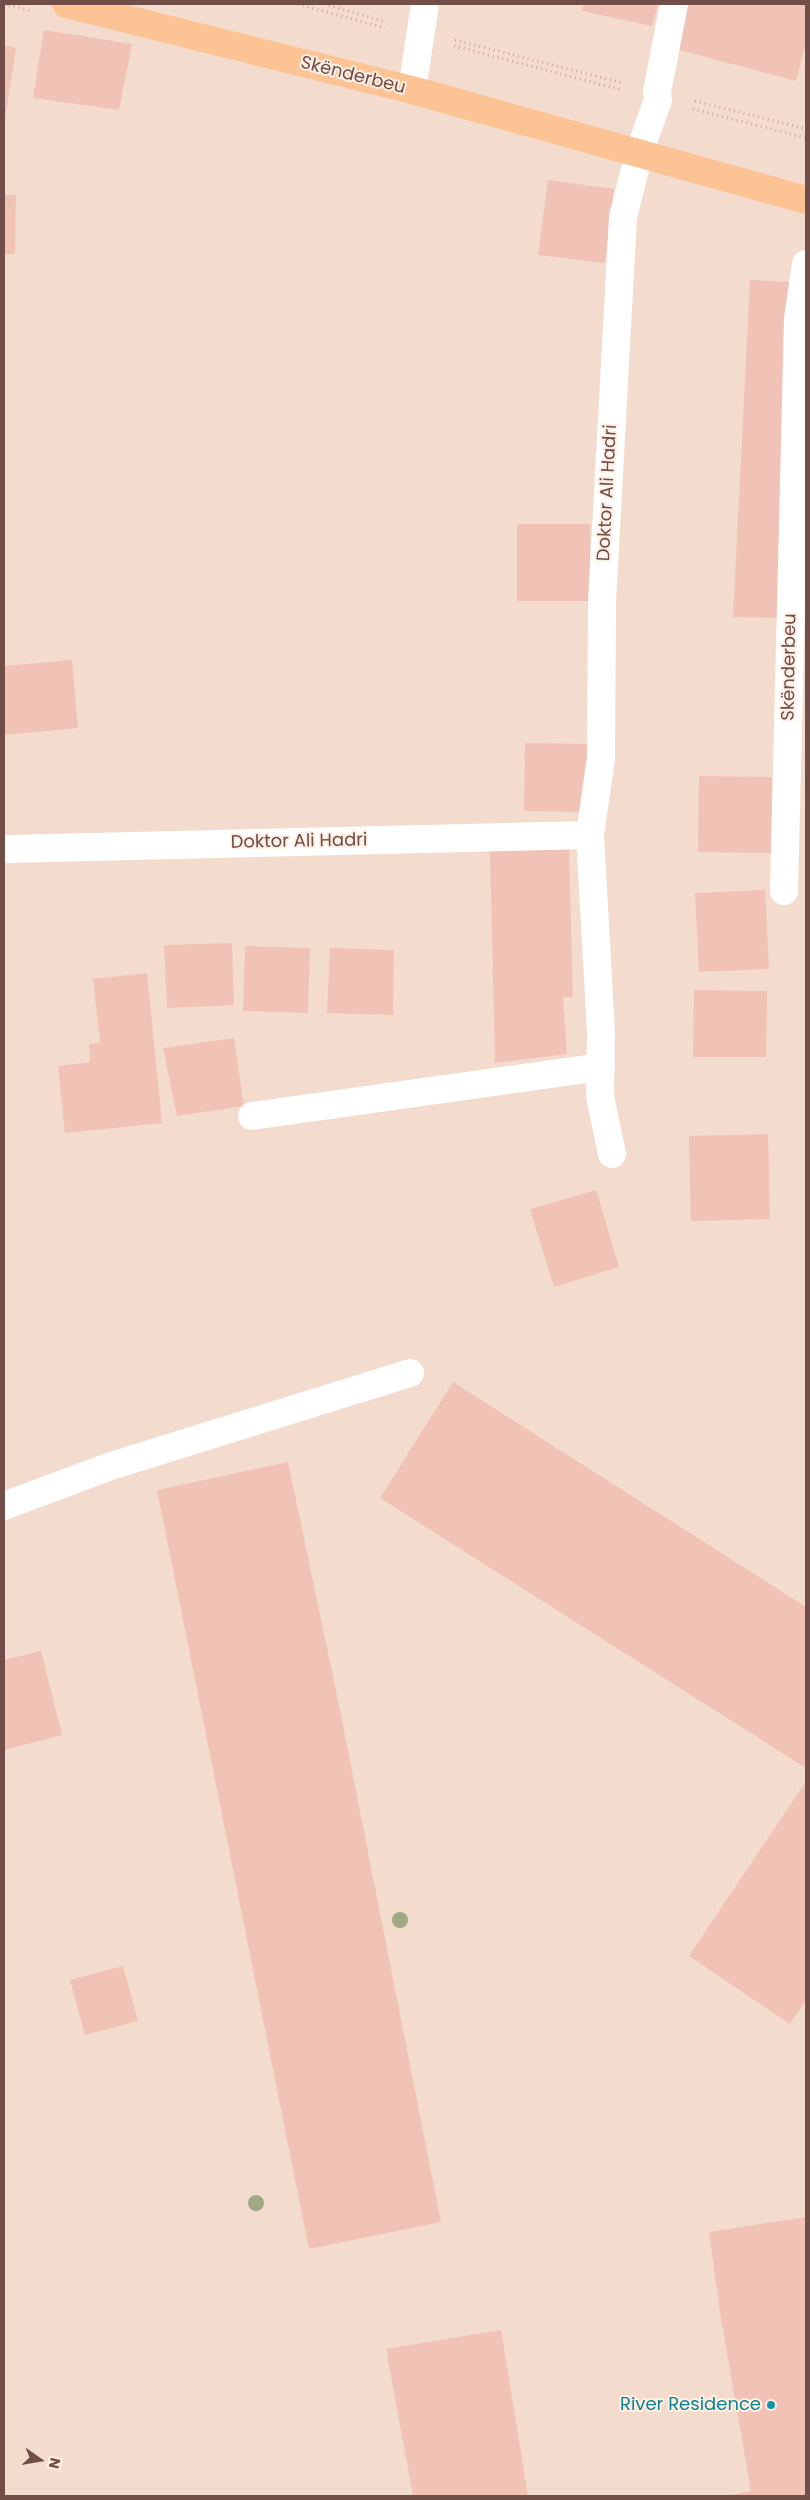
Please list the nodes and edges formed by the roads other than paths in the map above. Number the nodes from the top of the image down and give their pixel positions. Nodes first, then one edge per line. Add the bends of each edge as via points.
1 (425, 4) edge
2 (674, 4) edge
3 (74, 5) edge
4 (412, 90) junction
5 (639, 153) junction
6 (806, 200) edge
7 (806, 264) edge
8 (590, 835) junction
9 (8, 849) dead end
10 (784, 891) dead end
11 (601, 1067) junction
12 (252, 1116) dead end
13 (612, 1154) dead end
14 (410, 1373) dead end
15 (4, 1506) edge

1 - 4 street
2 - 5 street via 657,96
3 - 4 main road, Skënderbeu
4 - 5 main road, Skënderbeu
5 - 6 main road, Skënderbeu
5 - 8 street, Doktor Ali Hadri via 623,217 602,602 601,758
7 - 10 street, Skënderbeu via 798,319
8 - 9 street, Doktor Ali Hadri
8 - 11 street, Doktor Ali Hadri
11 - 12 street
11 - 13 street, Doktor Ali Hadri via 600,1096
14 - 15 street via 111,1466

